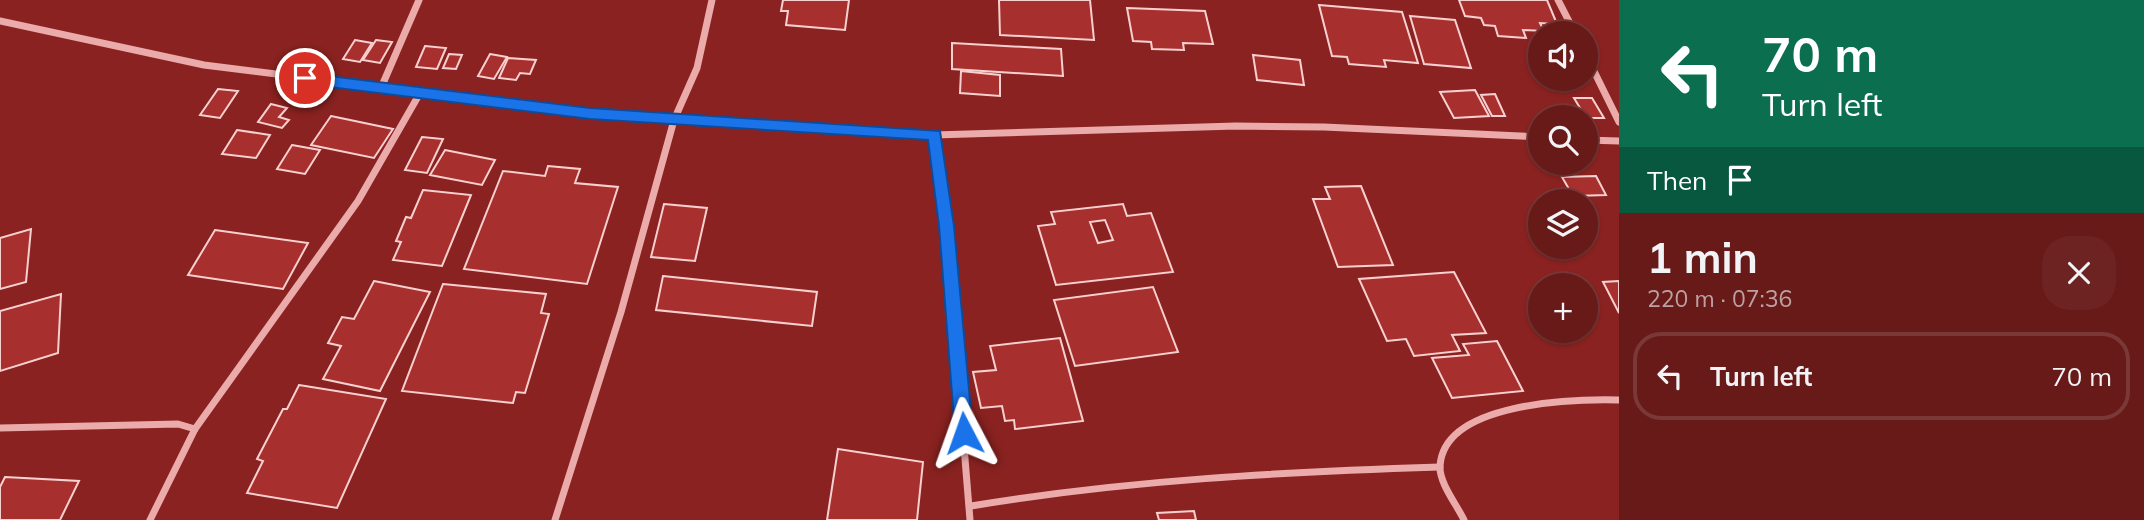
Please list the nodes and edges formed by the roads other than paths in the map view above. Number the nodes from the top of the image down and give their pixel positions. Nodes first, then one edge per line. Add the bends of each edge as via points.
1 (419, 0) edge
2 (712, 0) edge
3 (1558, 0) edge
4 (0, 21) edge
5 (1569, 21) edge
6 (1598, 79) edge
7 (381, 88) junction
8 (420, 93) junction
9 (674, 120) junction
10 (1619, 122) edge
11 (934, 135) junction
12 (1528, 136) edge
13 (1598, 140) edge
14 (1619, 141) edge
15 (1619, 400) edge
16 (0, 428) edge
17 (195, 429) junction
18 (1440, 467) junction
19 (971, 506) junction
20 (150, 520) edge
21 (555, 520) edge
22 (970, 520) edge
23 (1464, 520) edge

1 - 7 street
2 - 9 street via 697,68
3 - 5 street
4 - 7 street via 204,65
6 - 10 street
7 - 8 street
8 - 9 street
8 - 17 street via 358,201
9 - 11 street
9 - 21 street via 621,312
11 - 12 street via 1236,126
11 - 19 street
13 - 14 street
15 - 18 street via 1582,398 1528,404 1490,415 1458,432 1445,446
16 - 17 street via 178,424
17 - 20 street
18 - 19 street via 1222,474 1099,486
18 - 23 street
19 - 22 street

